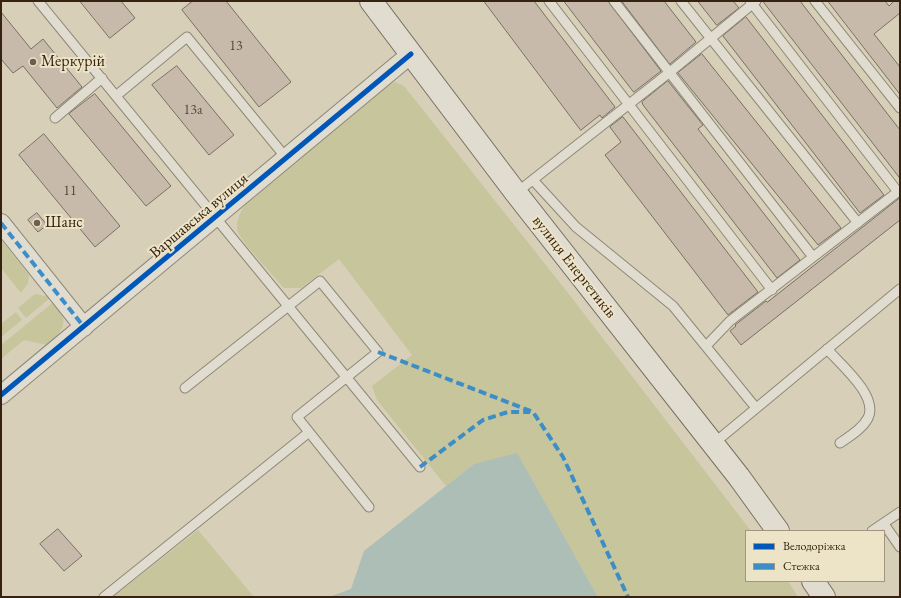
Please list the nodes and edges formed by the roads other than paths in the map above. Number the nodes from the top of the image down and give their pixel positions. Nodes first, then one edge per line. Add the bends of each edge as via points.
1 (38, 1) edge
2 (372, 1) edge
3 (549, 1) edge
4 (614, 1) edge
5 (681, 1) edge
6 (815, 1) edge
7 (752, 2) edge
8 (710, 39) junction
9 (411, 54) junction
10 (670, 72) junction
11 (102, 78) junction
12 (117, 96) junction
13 (629, 104) junction
14 (900, 108) edge
15 (55, 118) dead end
16 (287, 159) junction
17 (524, 186) junction
18 (899, 191) edge
19 (216, 218) junction
20 (1, 223) edge
21 (858, 223) junction
22 (813, 257) junction
23 (900, 289) edge
24 (772, 290) junction
25 (289, 306) junction
26 (84, 327) junction
27 (706, 346) junction
28 (827, 349) junction
29 (347, 377) junction
30 (185, 388) dead end
31 (1, 395) edge
32 (756, 408) junction
33 (308, 433) junction
34 (840, 443) dead end
35 (713, 444) junction
36 (420, 466) dead end
37 (369, 507) dead end
38 (900, 512) edge
39 (884, 524) junction
40 (777, 530) edge
41 (874, 530) edge
42 (900, 547) edge
43 (814, 582) edge
44 (104, 597) edge
45 (824, 597) edge

1 - 11 lane
2 - 9 main road, вулиця Енергетиків
3 - 13 lane
4 - 10 lane
5 - 8 lane
6 - 14 lane
7 - 8 lane
7 - 18 lane
8 - 10 lane
8 - 21 lane
9 - 16 street, Варшавська вулиця
9 - 17 main road, вулиця Енергетиків
10 - 13 lane
10 - 22 lane
11 - 12 lane
11 - 15 lane
12 - 16 lane via 187,37
12 - 19 lane
13 - 17 lane
13 - 24 lane
16 - 19 street, Варшавська вулиця
17 - 27 lane via 673,306
17 - 35 main road, вулиця Енергетиків
18 - 21 lane
19 - 25 lane
19 - 26 street, Варшавська вулиця
20 - 26 street via 41,268
21 - 22 lane
22 - 24 lane
23 - 28 lane
24 - 27 lane via 730,322
25 - 29 lane
25 - 29 lane via 320,281 378,352
25 - 30 lane
26 - 31 street, Варшавська вулиця
27 - 32 lane
28 - 32 lane
28 - 34 lane via 860,386 870,404 870,411 864,424
29 - 33 lane via 297,417
29 - 36 lane
32 - 35 lane
33 - 37 lane
33 - 44 lane
35 - 40 main road, вулиця Енергетиків
38 - 39 lane
39 - 41 lane
39 - 42 lane
43 - 45 main road

